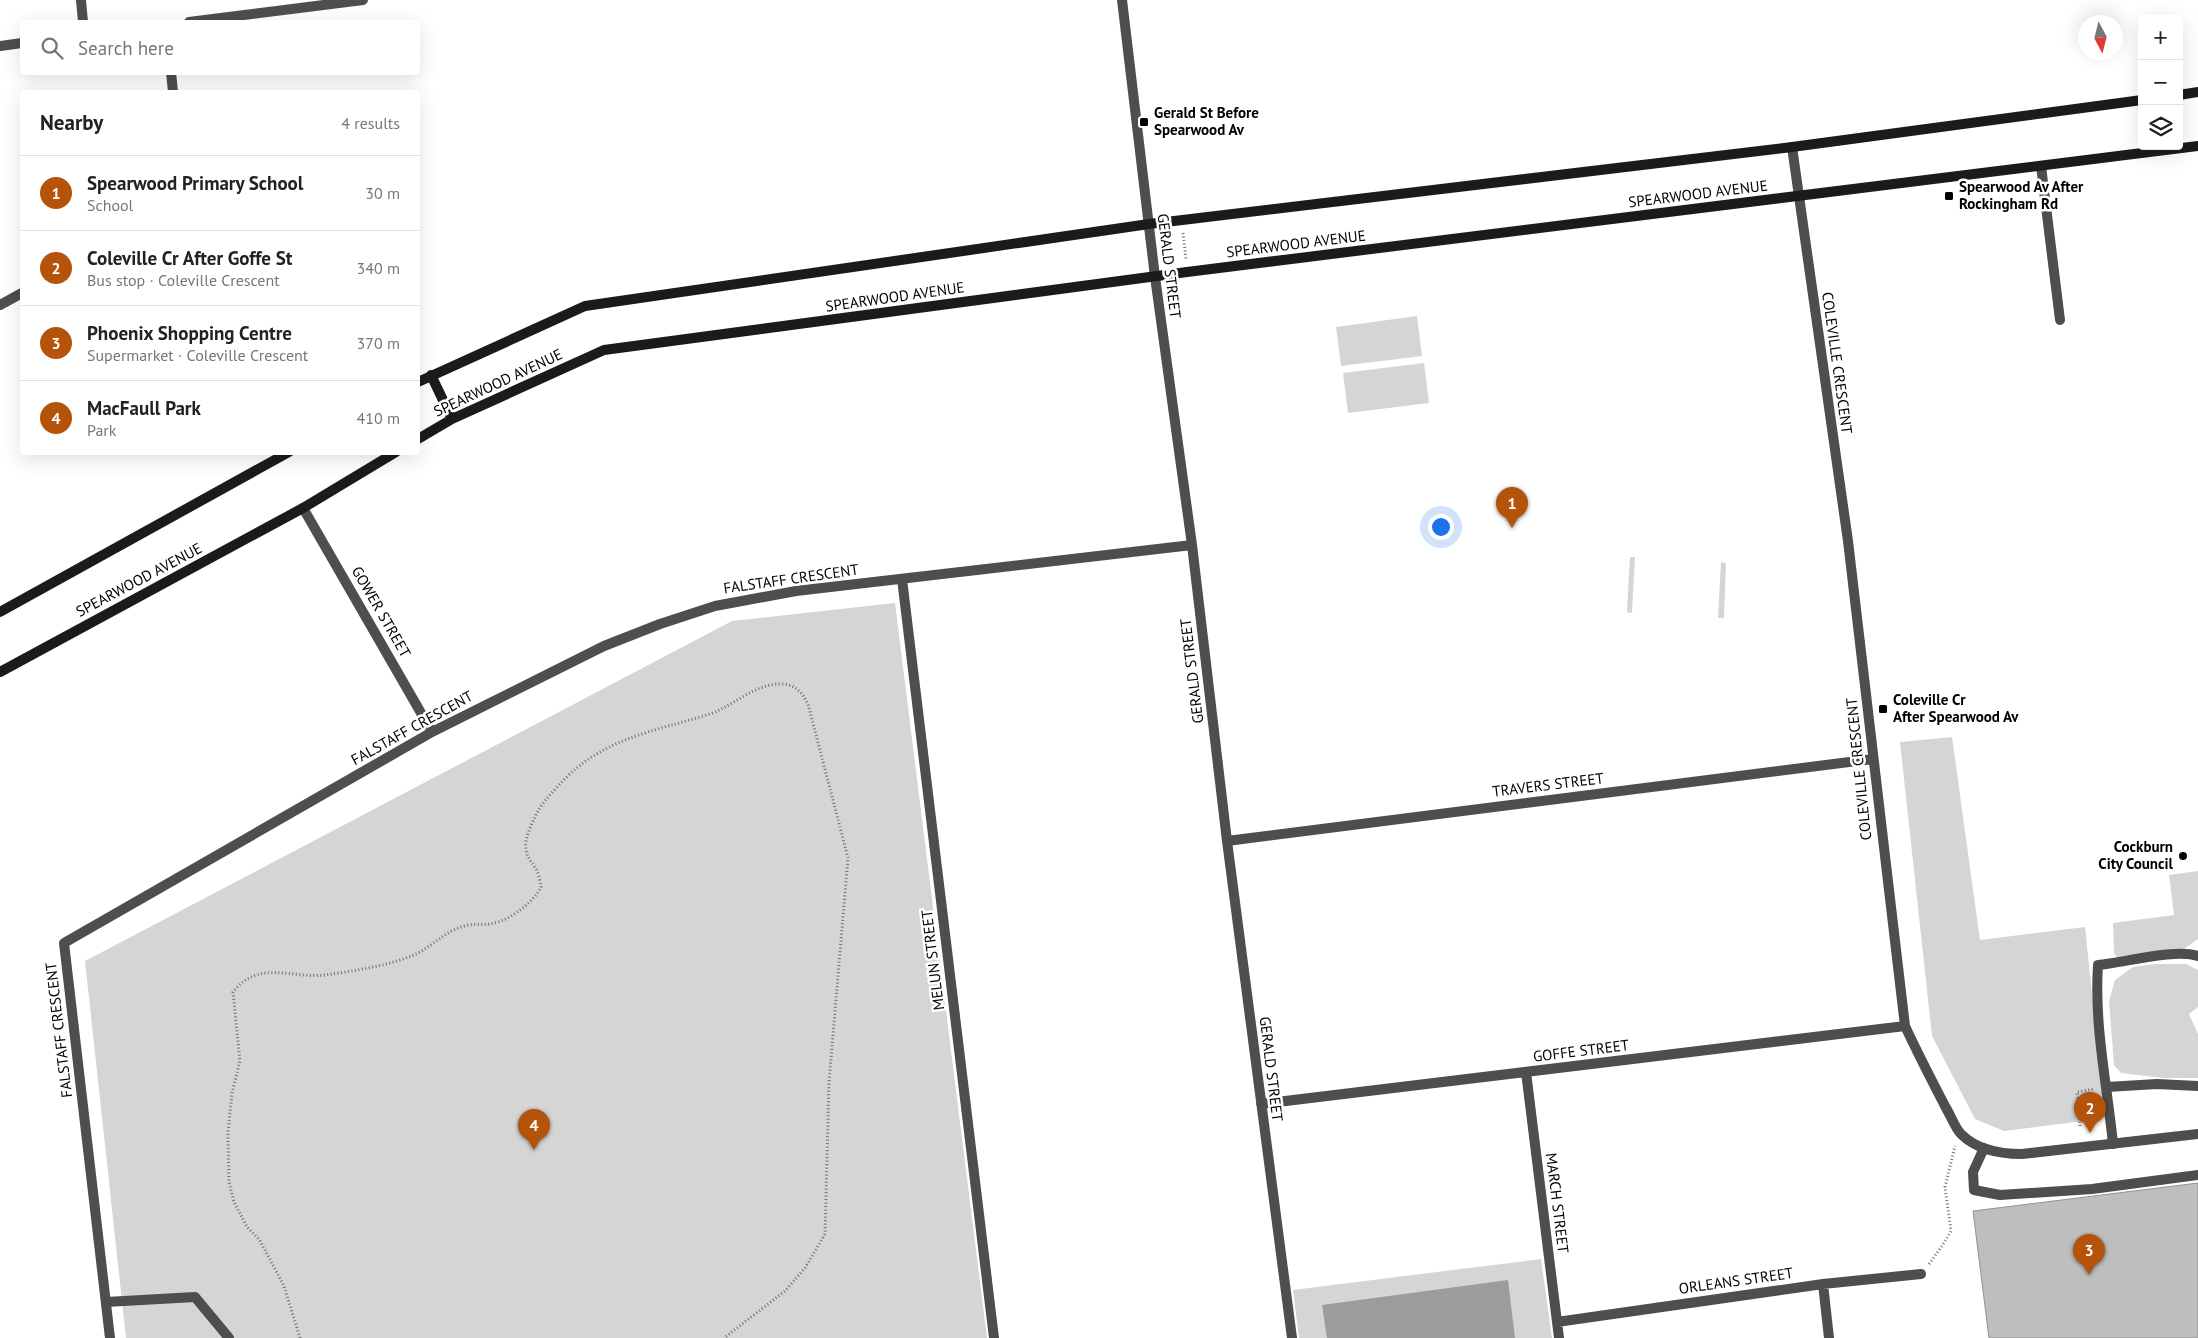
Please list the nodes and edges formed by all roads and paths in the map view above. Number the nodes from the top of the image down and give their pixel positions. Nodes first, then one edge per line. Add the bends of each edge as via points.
1 (80, 0) edge
2 (363, 0) edge
3 (1122, 0) edge
4 (315, 3) edge
5 (84, 20) edge
6 (201, 20) edge
7 (20, 43) edge
8 (0, 46) edge
9 (171, 75) edge
10 (173, 90) edge
11 (2198, 92) edge
12 (2183, 94) edge
13 (2138, 101) edge
14 (2198, 146) edge
15 (1792, 147) junction
16 (2041, 166) junction
17 (1798, 196) junction
18 (1182, 220) junction
19 (1149, 224) junction
20 (1188, 272) junction
21 (1155, 277) junction
22 (20, 294) edge
23 (0, 305) edge
24 (2060, 320) dead end
25 (431, 374) junction
26 (420, 381) edge
27 (452, 419) junction
28 (420, 438) edge
29 (284, 455) edge
30 (391, 455) edge
31 (303, 508) junction
32 (1192, 545) junction
33 (902, 579) junction
34 (0, 612) edge
35 (0, 672) edge
36 (432, 732) junction
37 (1873, 759) junction
38 (1227, 841) junction
39 (2198, 956) edge
40 (1905, 1026) junction
41 (1526, 1072) junction
42 (2198, 1086) edge
43 (2107, 1087) junction
44 (1260, 1104) junction
45 (2080, 1126) dead end
46 (1960, 1133) junction
47 (2198, 1134) edge
48 (2113, 1144) junction
49 (1984, 1148) junction
50 (2198, 1175) edge
51 (1920, 1274) joint
52 (1823, 1284) junction
53 (106, 1302) junction
54 (1557, 1322) junction
55 (110, 1338) edge
56 (229, 1338) edge
57 (300, 1338) edge
58 (724, 1338) edge
59 (994, 1338) edge
60 (1292, 1338) edge
61 (1559, 1338) edge
62 (1830, 1338) edge

1 - 5 street
2 - 4 street
3 - 19 street, GERALD STREET
4 - 6 street
7 - 8 street
9 - 10 street
11 - 12 main road
13 - 15 main road
14 - 16 main road, SPEARWOOD AVENUE
15 - 17 street, COLEVILLE CRESCENT
15 - 18 main road
16 - 17 main road, SPEARWOOD AVENUE
16 - 24 street
17 - 20 main road, SPEARWOOD AVENUE
17 - 37 street, COLEVILLE CRESCENT via 1848,541
18 - 19 main road
18 - 20 path
19 - 21 street, GERALD STREET
19 - 25 main road via 585,306
20 - 21 main road, SPEARWOOD AVENUE
21 - 27 main road, SPEARWOOD AVENUE via 604,350
21 - 32 street, GERALD STREET
22 - 23 street
25 - 26 main road
25 - 27 main road
27 - 28 main road, SPEARWOOD AVENUE
29 - 34 main road
30 - 31 main road, SPEARWOOD AVENUE
31 - 35 main road, SPEARWOOD AVENUE
31 - 36 street, GOWER STREET
32 - 33 street, FALSTAFF CRESCENT
32 - 38 street, GERALD STREET
33 - 36 street, FALSTAFF CRESCENT via 796,591 715,606 604,646
33 - 59 street, MELUN STREET
36 - 53 street, FALSTAFF CRESCENT via 64,943
37 - 38 street, TRAVERS STREET
37 - 40 street, COLEVILLE CRESCENT
38 - 44 street, GERALD STREET
39 - 43 street via 2191,953 2165,955 2098,965 2096,991
40 - 41 street, GOFFE STREET
40 - 46 street, COLEVILLE CRESCENT
41 - 44 street, GOFFE STREET
41 - 54 street, MARCH STREET
42 - 43 street
43 - 45 path via 2077,1092
43 - 48 street
44 - 60 street, GERALD STREET
46 - 49 street, COLEVILLE CRESCENT
46 - 51 path via 1950,1158 1945,1187 1950,1231
47 - 48 street, COLEVILLE CRESCENT
48 - 49 street, COLEVILLE CRESCENT via 2022,1154
49 - 50 street via 1973,1172 1974,1190 2000,1195 2092,1189
51 - 52 street, ORLEANS STREET
52 - 54 street, ORLEANS STREET
52 - 62 street
53 - 55 street, FALSTAFF CRESCENT
53 - 56 street via 195,1297
54 - 61 street, MARCH STREET
57 - 58 path via 284,1286 259,1239 246,1226 234,1202 229,1182 232,1093 240,1061 233,992 242,981 263,974 292,972 312,976 393,962 416,954 449,932 464,926 495,923 524,908 537,896 541,887 525,848 529,831 540,806 572,770 610,745 645,731 713,713 764,687 780,684 802,692 808,704 848,858 829,1082 825,1234 805,1268 786,1290

